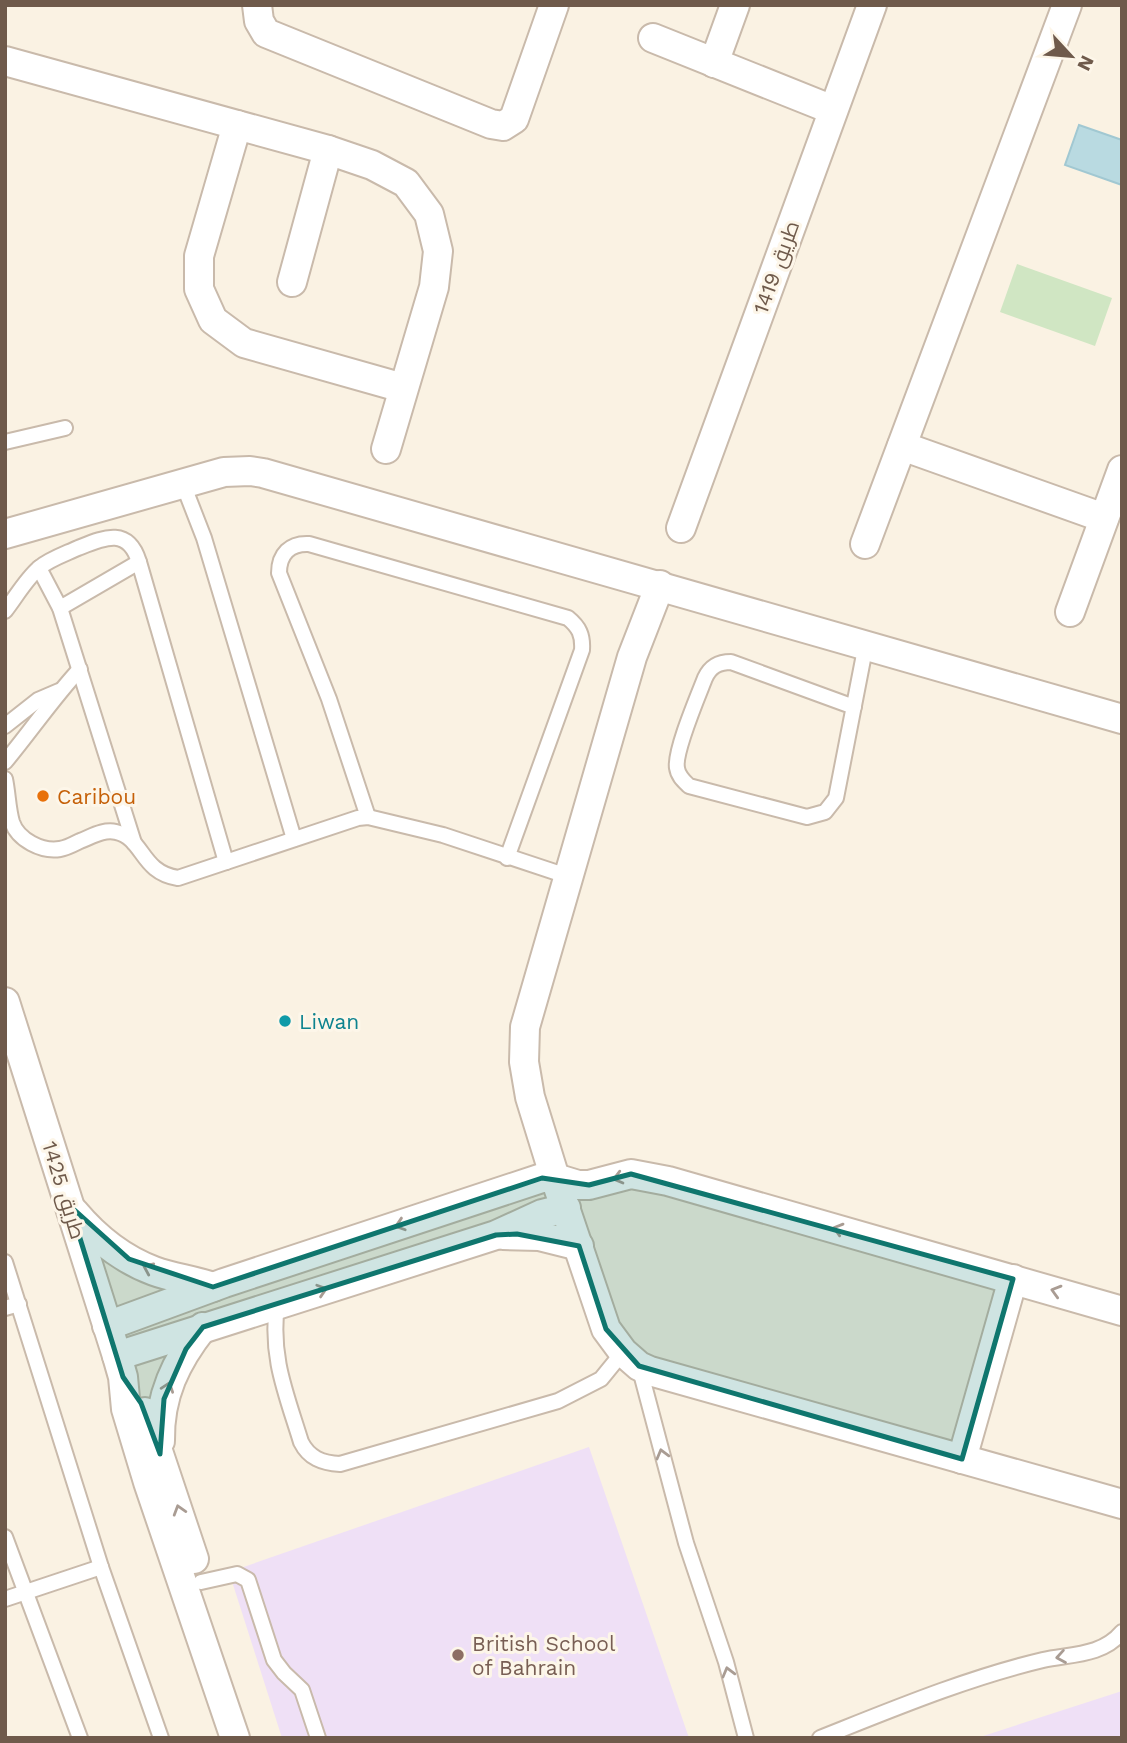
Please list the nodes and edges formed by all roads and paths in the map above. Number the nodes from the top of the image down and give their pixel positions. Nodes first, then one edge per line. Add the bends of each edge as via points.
1 (257, 5) edge
2 (554, 5) edge
3 (735, 5) edge
4 (872, 5) edge
5 (1067, 5) edge
6 (653, 38) dead end
7 (5, 61) edge
8 (714, 63) junction
9 (833, 110) junction
10 (237, 125) junction
11 (328, 150) junction
12 (292, 282) dead end
13 (403, 388) junction
14 (65, 428) dead end
15 (5, 442) edge
16 (902, 446) junction
17 (386, 449) dead end
18 (1122, 470) edge
19 (183, 484) junction
20 (1104, 518) junction
21 (681, 528) dead end
22 (5, 534) edge
23 (865, 544) dead end
24 (139, 562) junction
25 (39, 569) junction
26 (660, 585) junction
27 (60, 608) junction
28 (5, 611) edge
29 (1070, 612) dead end
30 (866, 644) junction
31 (80, 669) junction
32 (59, 691) junction
33 (854, 707) junction
34 (1122, 719) edge
35 (5, 726) edge
36 (5, 762) edge
37 (5, 779) edge
38 (368, 817) junction
39 (294, 839) junction
40 (134, 843) junction
41 (507, 858) junction
42 (226, 862) junction
43 (570, 877) junction
44 (5, 1003) edge
45 (555, 1178) junction
46 (70, 1206) junction
47 (566, 1208) junction
48 (496, 1235) junction
49 (579, 1246) junction
50 (5, 1262) edge
51 (1013, 1279) junction
52 (219, 1285) junction
53 (277, 1305) junction
54 (12, 1306) edge
55 (1122, 1311) edge
56 (236, 1317) junction
57 (107, 1326) junction
58 (203, 1327) junction
59 (631, 1359) junction
60 (120, 1367) junction
61 (160, 1454) junction
62 (962, 1459) junction
63 (1122, 1504) edge
64 (5, 1537) edge
65 (101, 1567) junction
66 (201, 1582) junction
67 (25, 1592) junction
68 (5, 1599) edge
69 (1122, 1632) edge
70 (80, 1738) edge
71 (161, 1738) edge
72 (235, 1738) edge
73 (254, 1738) edge
74 (318, 1738) edge
75 (746, 1738) edge
76 (820, 1738) edge

1 - 2 street via 266,33 503,126 514,119
3 - 8 street
4 - 9 street, طريق 1419
5 - 16 street
6 - 8 street
7 - 10 street
8 - 9 street
9 - 21 street, طريق 1419
10 - 11 street
10 - 13 street via 199,256 199,289 213,320 244,343
11 - 12 street
11 - 13 street via 406,183 429,214 439,251
13 - 17 street
14 - 15 lane
16 - 20 street
16 - 23 street
18 - 20 street
19 - 22 street
19 - 26 street via 224,472 263,473
19 - 39 lane via 204,538
20 - 29 street
24 - 25 lane via 128,543 107,536
24 - 27 lane
24 - 42 lane
25 - 27 lane
25 - 28 lane
26 - 30 street
26 - 43 street via 632,657
27 - 31 lane
30 - 33 lane
30 - 34 street
31 - 32 lane
31 - 40 lane
32 - 35 lane via 38,700
32 - 36 lane
33 - 33 lane via 836,798 817,816 689,786 677,769 705,678 718,664 731,662
37 - 40 lane via 13,823 35,845 61,849 106,831 127,836
38 - 39 lane
38 - 41 lane via 443,835
38 - 41 lane via 329,699 279,573 282,556 294,546 309,544 568,618 575,624 583,640 582,650
39 - 42 lane
40 - 42 lane via 151,867 168,876 178,878
41 - 43 lane
43 - 45 street via 525,1027 530,1097
44 - 46 street, طريق 1425
45 - 47 street
51 -> 45 street via 650,1176 631,1174 589,1185
45 -> 52 street via 542,1178
52 -> 46 street via 153,1271 129,1259 87,1227
46 - 57 street, طريق 1425
47 - 48 street
47 - 49 street
48 - 49 street via 539,1236
53 -> 48 street
49 - 59 street via 606,1329
50 - 54 lane
55 -> 51 street
51 - 62 street
52 - 56 street
52 - 57 street
53 - 56 street
53 - 59 lane via 276,1354 301,1442 312,1457 330,1464 558,1401
54 - 65 lane
56 - 58 street
57 - 60 street, طريق 1425
58 - 60 street
61 -> 58 street via 164,1399 179,1361
59 - 62 street via 666,1377
75 -> 59 lane
60 - 61 street, طريق 1425 via 141,1403
60 - 72 street, طريق 1425 via 125,1409
66 -> 61 street, طريق 1425
62 - 63 street
64 - 67 lane
65 - 67 lane
65 - 71 lane
66 - 73 street, طريق 1425
66 - 74 lane via 236,1574 248,1580 274,1660 302,1690
67 - 68 lane
67 - 70 lane
69 -> 76 lane via 1093,1652 1043,1660

